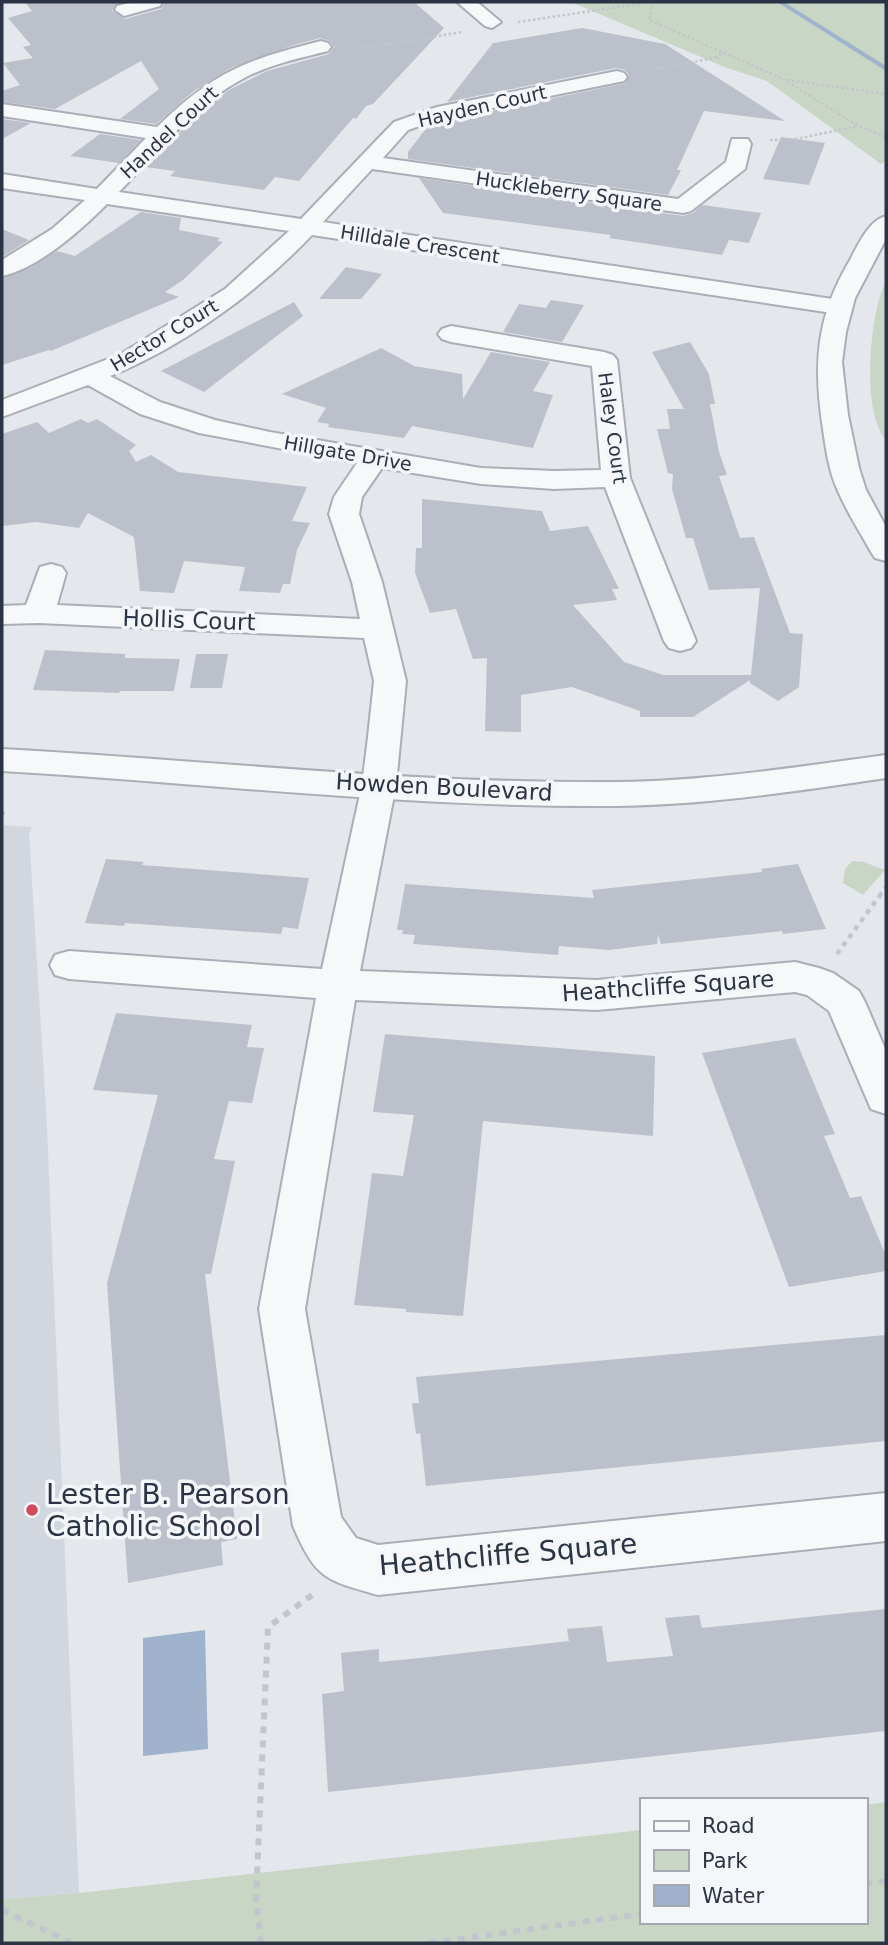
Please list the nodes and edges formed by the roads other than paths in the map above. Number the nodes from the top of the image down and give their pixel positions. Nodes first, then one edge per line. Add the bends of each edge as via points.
1 (153, 2) edge
2 (466, 2) edge
3 (124, 10) dead end
4 (492, 22) road end
5 (321, 47) road end
6 (617, 77) road end
7 (2, 110) edge
8 (161, 134) junction
9 (740, 144) road end
10 (366, 162) junction
11 (2, 181) edge
12 (101, 196) junction
13 (886, 223) edge
14 (306, 227) junction
15 (2, 269) edge
16 (839, 307) junction
17 (451, 334) dead end
18 (92, 376) junction
19 (2, 409) edge
20 (375, 458) junction
21 (616, 478) junction
22 (886, 552) edge
23 (51, 573) dead end
24 (39, 614) junction
25 (2, 615) edge
26 (376, 628) junction
27 (680, 640) dead end
28 (2, 760) edge
29 (886, 767) edge
30 (379, 785) junction
31 (69, 965) dead end
32 (338, 985) junction
33 (886, 1097) edge
34 (886, 1517) edge

1 - 3 street
2 - 4 street
5 - 8 street, Handel Court via 242,71 216,86
6 - 10 street, Hayden Court via 417,118 401,126
7 - 8 street
8 - 12 street, Handel Court
9 - 10 street, Huckleberry Square via 737,164 683,206
10 - 14 street, Hayden Court
11 - 12 street, Hilldale Crescent
12 - 14 street, Hilldale Crescent
12 - 15 street, Handel Court via 44,246
13 - 16 street via 870,244
14 - 16 street, Hilldale Crescent
14 - 18 street, Hector Court via 234,294 130,359
16 - 22 street via 829,350 834,418 849,483
17 - 21 street, Haley Court via 604,360
18 - 19 street, Hector Court
18 - 20 street, Hillgate Drive via 150,408 209,427
20 - 21 street, Hillgate Drive via 481,476
20 - 26 street, Heathcliffe Square via 348,497 344,514 367,582
21 - 27 street, Haley Court
23 - 24 street
24 - 25 street, Hollis Court
24 - 26 street, Hollis Court
26 - 30 street, Heathcliffe Square via 390,681
28 - 30 street, Howden Boulevard
29 - 30 street, Howden Boulevard via 720,788 620,794 517,794
30 - 32 street, Heathcliffe Square
31 - 32 street, Heathcliffe Square
32 - 33 street, Heathcliffe Square via 597,995 795,977 819,983 845,1002
32 - 34 street, Heathcliffe Square via 282,1309 318,1526 340,1559 379,1570

